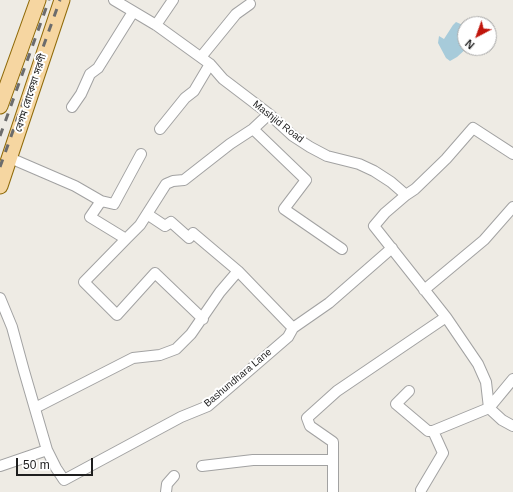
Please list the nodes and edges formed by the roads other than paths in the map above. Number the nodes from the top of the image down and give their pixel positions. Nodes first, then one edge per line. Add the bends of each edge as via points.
1 (38, 0) edge
2 (62, 0) edge
3 (114, 0) edge
4 (174, 0) edge
5 (250, 4) dead end
6 (133, 12) junction
7 (156, 26) junction
8 (201, 57) junction
9 (210, 64) junction
10 (0, 106) edge
11 (72, 107) dead end
12 (269, 114) junction
13 (160, 129) dead end
14 (253, 129) junction
15 (140, 154) dead end
16 (513, 154) edge
17 (10, 158) junction
18 (0, 186) edge
19 (406, 194) junction
20 (101, 201) junction
21 (513, 207) edge
22 (147, 214) junction
23 (126, 239) junction
24 (392, 248) junction
25 (342, 249) dead end
26 (238, 271) junction
27 (424, 290) junction
28 (0, 298) edge
29 (446, 317) junction
30 (203, 319) junction
31 (293, 328) junction
32 (513, 379) edge
33 (409, 391) dead end
34 (35, 408) junction
35 (489, 408) junction
36 (513, 426) edge
37 (433, 431) junction
38 (47, 450) junction
39 (333, 460) junction
40 (0, 466) edge
41 (202, 466) dead end
42 (174, 476) dead end
43 (421, 490) dead end
44 (166, 492) edge
45 (333, 492) edge

1 - 10 main road
2 - 17 main road, বেগম রোকেয়া সরণী
3 - 6 street, Mashjid Road
4 - 7 street
5 - 8 street via 236,14
6 - 7 street, Mashjid Road
6 - 11 street via 98,68 90,74
7 - 8 street, Mashjid Road
8 - 9 street, Mashjid Road
9 - 12 street, Mashjid Road via 223,79
9 - 13 street via 194,91 185,98
12 - 14 street
12 - 19 street, Mashjid Road via 293,136 310,147 328,156 359,164 374,171
14 - 22 street via 184,180 166,184
14 - 25 street via 306,180 284,209
15 - 20 street via 114,204
16 - 19 street via 473,128 446,159 415,189
17 - 18 main road, বেগম রোকেয়া সরণী
17 - 20 street via 75,186
19 - 24 street via 374,226
20 - 23 street via 90,217
21 - 27 street via 484,240
22 - 23 street
22 - 26 street via 165,226 171,222 189,238 193,233
23 - 30 street via 84,282 117,315 155,272
24 - 27 street
24 - 31 street, Bashundhara Lane via 329,303
26 - 30 street via 220,292
26 - 31 street
27 - 29 street
28 - 34 street via 12,327
29 - 35 street via 478,364 486,382
29 - 39 street via 337,391 307,418 310,426 333,442
30 - 34 street via 176,349 160,355 133,358
31 - 38 street, Bashundhara Lane via 288,337 208,406 174,420 64,480
32 - 35 street
33 - 37 street via 396,404 428,431
34 - 38 street
35 - 36 street
35 - 37 street
37 - 43 street via 443,453
38 - 40 street
39 - 41 street via 253,460
39 - 45 street
42 - 44 street

